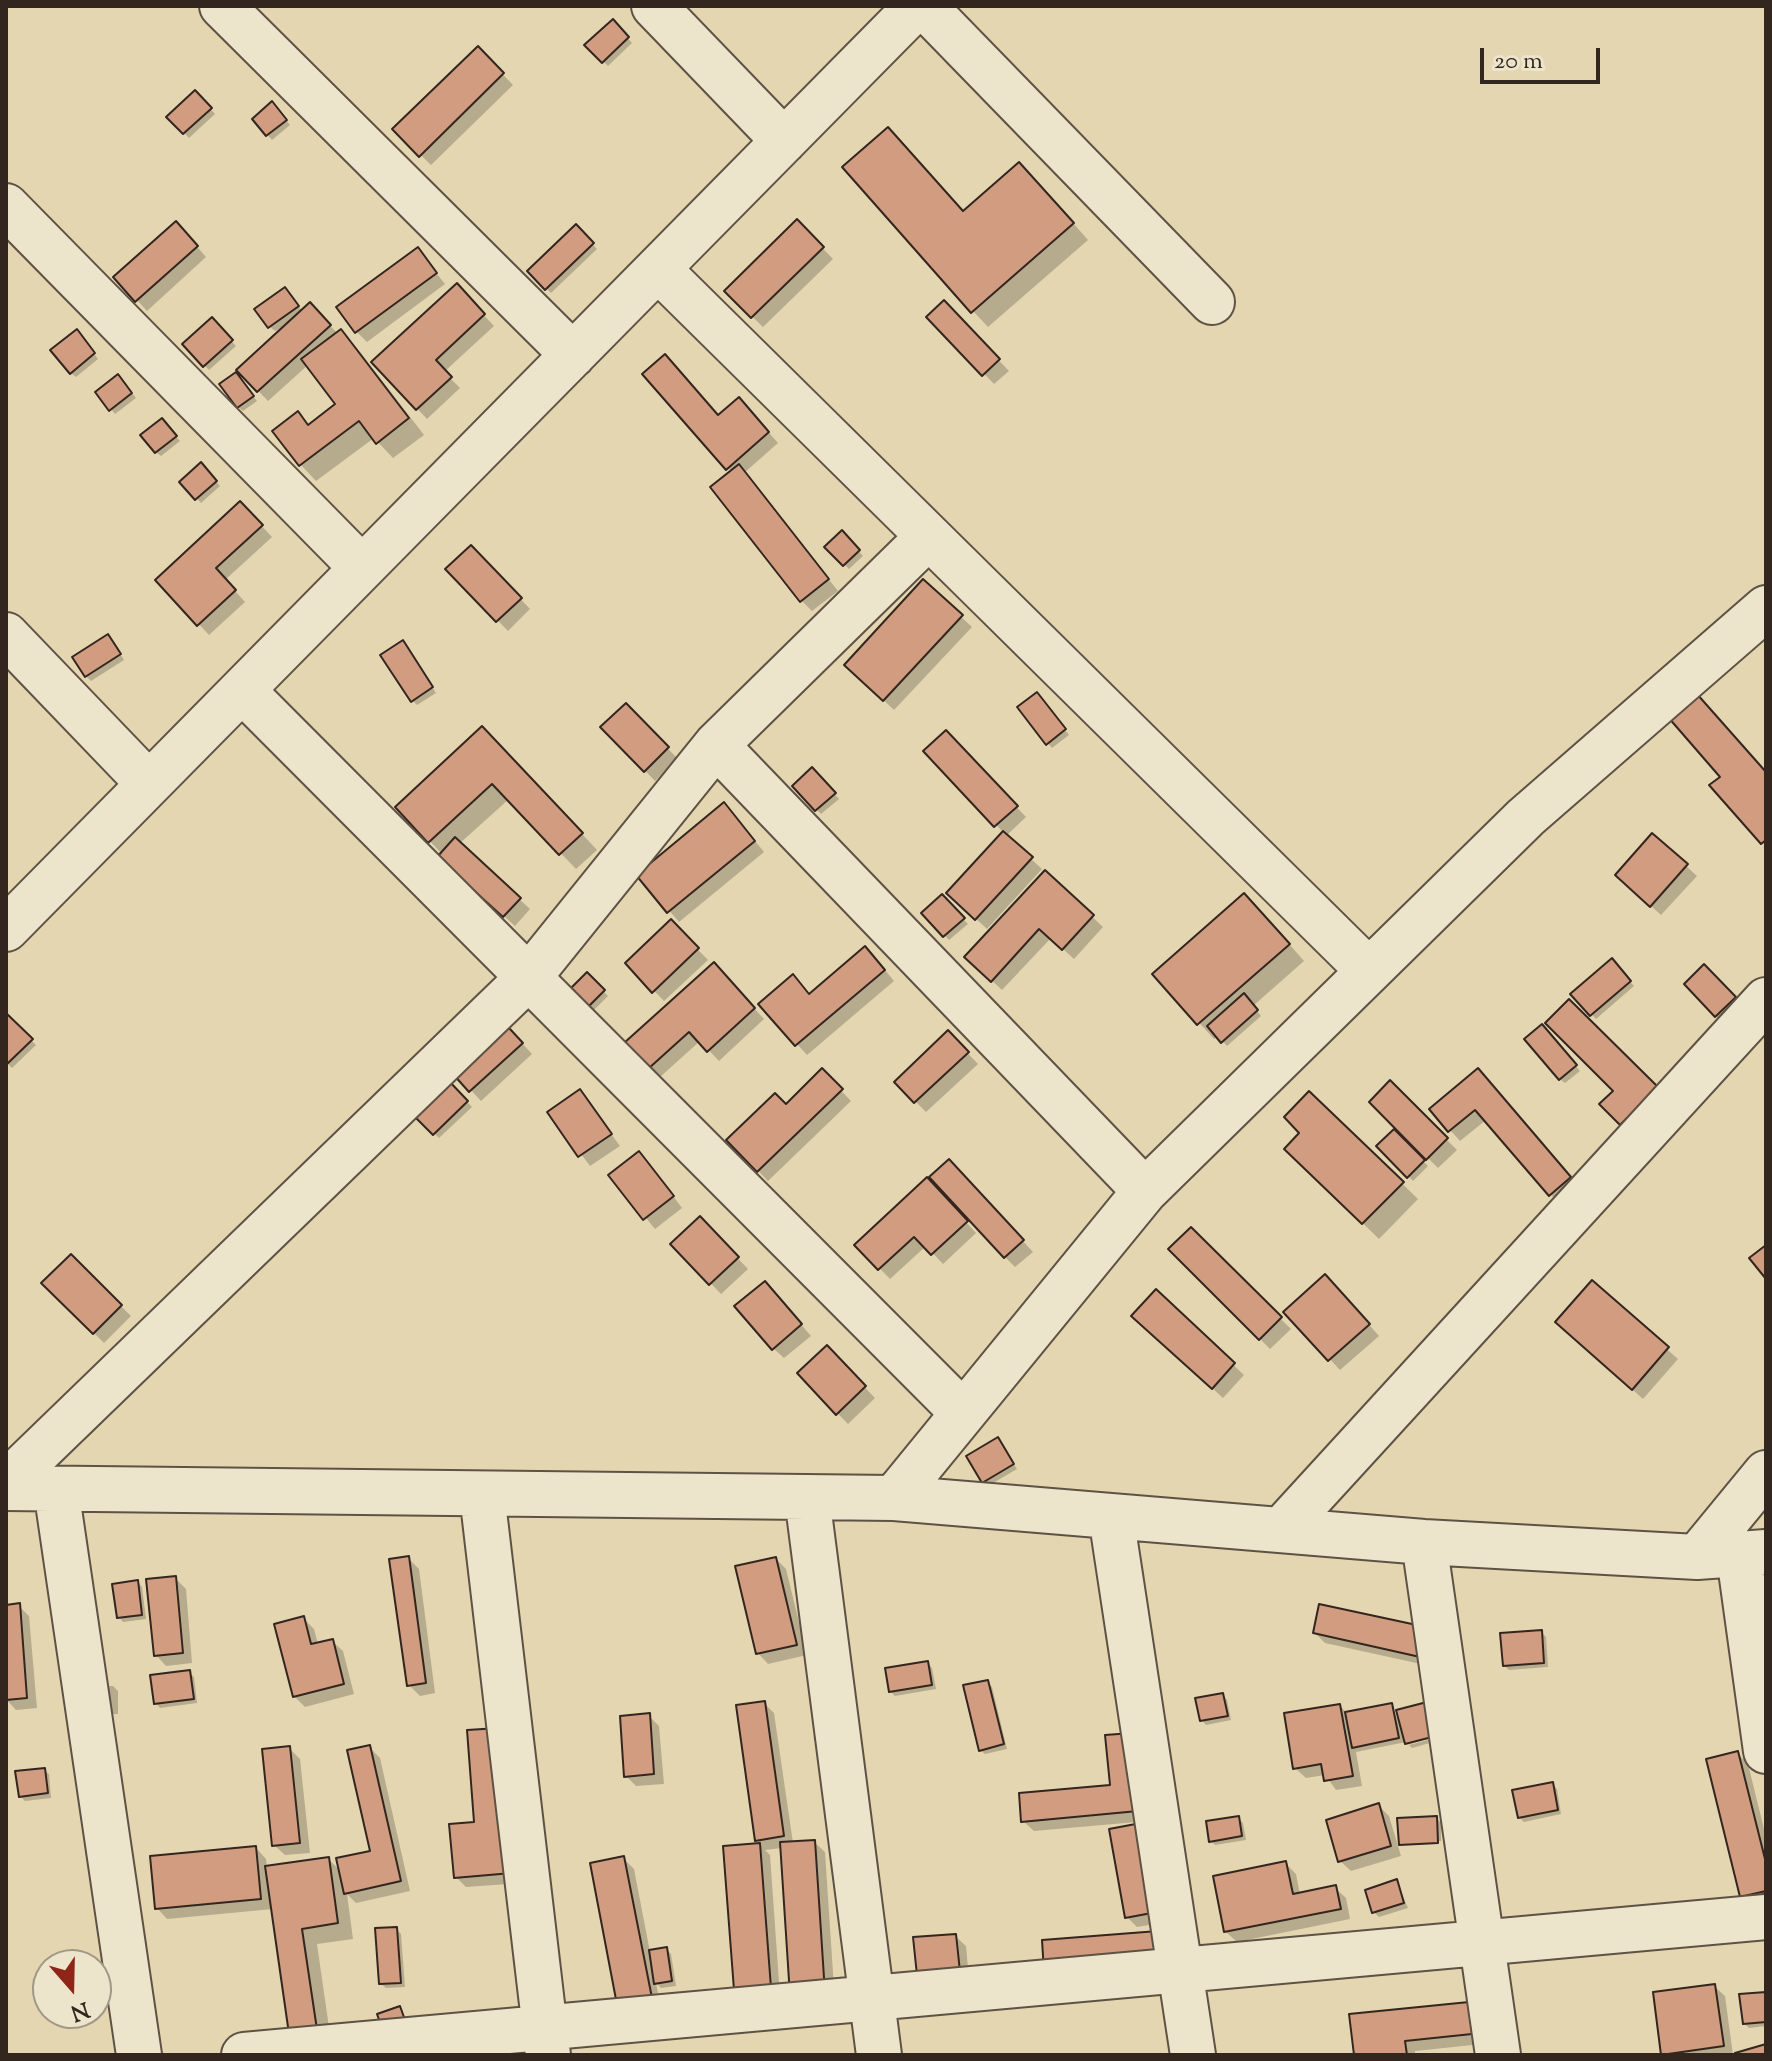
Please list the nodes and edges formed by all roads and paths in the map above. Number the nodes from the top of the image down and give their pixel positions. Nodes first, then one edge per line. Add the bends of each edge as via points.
1 (222, 6) edge
2 (654, 6) edge
3 (917, 6) edge
4 (924, 6) edge
5 (784, 141) junction
6 (6, 206) edge
7 (658, 269) junction
8 (1212, 302) dead end
9 (573, 355) junction
10 (928, 537) junction
11 (362, 568) junction
12 (1766, 608) edge
13 (6, 635) edge
14 (242, 690) junction
15 (716, 745) junction
16 (149, 784) junction
17 (6, 929) edge
18 (1369, 971) junction
19 (529, 977) junction
20 (1766, 1000) edge
21 (1145, 1191) junction
22 (963, 1413) junction
23 (1766, 1473) edge
24 (6, 1486) edge
25 (56, 1489) junction
26 (482, 1494) junction
27 (807, 1497) junction
28 (894, 1498) junction
29 (1111, 1516) junction
30 (1281, 1530) junction
31 (1424, 1542) junction
32 (1734, 1555) edge
33 (1766, 1751) edge
34 (1766, 1917) edge
35 (1482, 1942) junction
36 (1181, 1970) junction
37 (871, 1998) junction
38 (547, 2041) edge
39 (139, 2055) edge
40 (244, 2055) edge
41 (879, 2055) edge
42 (1193, 2055) edge
43 (1498, 2055) edge

1 - 9 street
2 - 5 street
3 - 5 street
4 - 8 street
5 - 7 street
6 - 11 street
7 - 9 street
7 - 10 street
9 - 11 street
10 - 15 street
10 - 18 street
11 - 14 street
12 - 18 street via 1526,817
13 - 16 street
14 - 16 street
14 - 19 street
15 - 19 street
15 - 21 street
16 - 17 street
18 - 21 street
19 - 22 street
19 - 24 street
20 - 30 street
21 - 22 street
22 - 28 street
23 - 32 street
24 - 25 street
25 - 26 street
25 - 39 street
26 - 27 street
26 - 38 street
27 - 28 street
27 - 37 street
28 - 29 street
29 - 30 street
29 - 36 street
30 - 31 street
31 - 32 street
31 - 35 street
32 - 33 street
34 - 35 street
35 - 36 street
35 - 43 street
36 - 37 street
36 - 42 street
37 - 38 street
37 - 41 street
38 - 40 street

